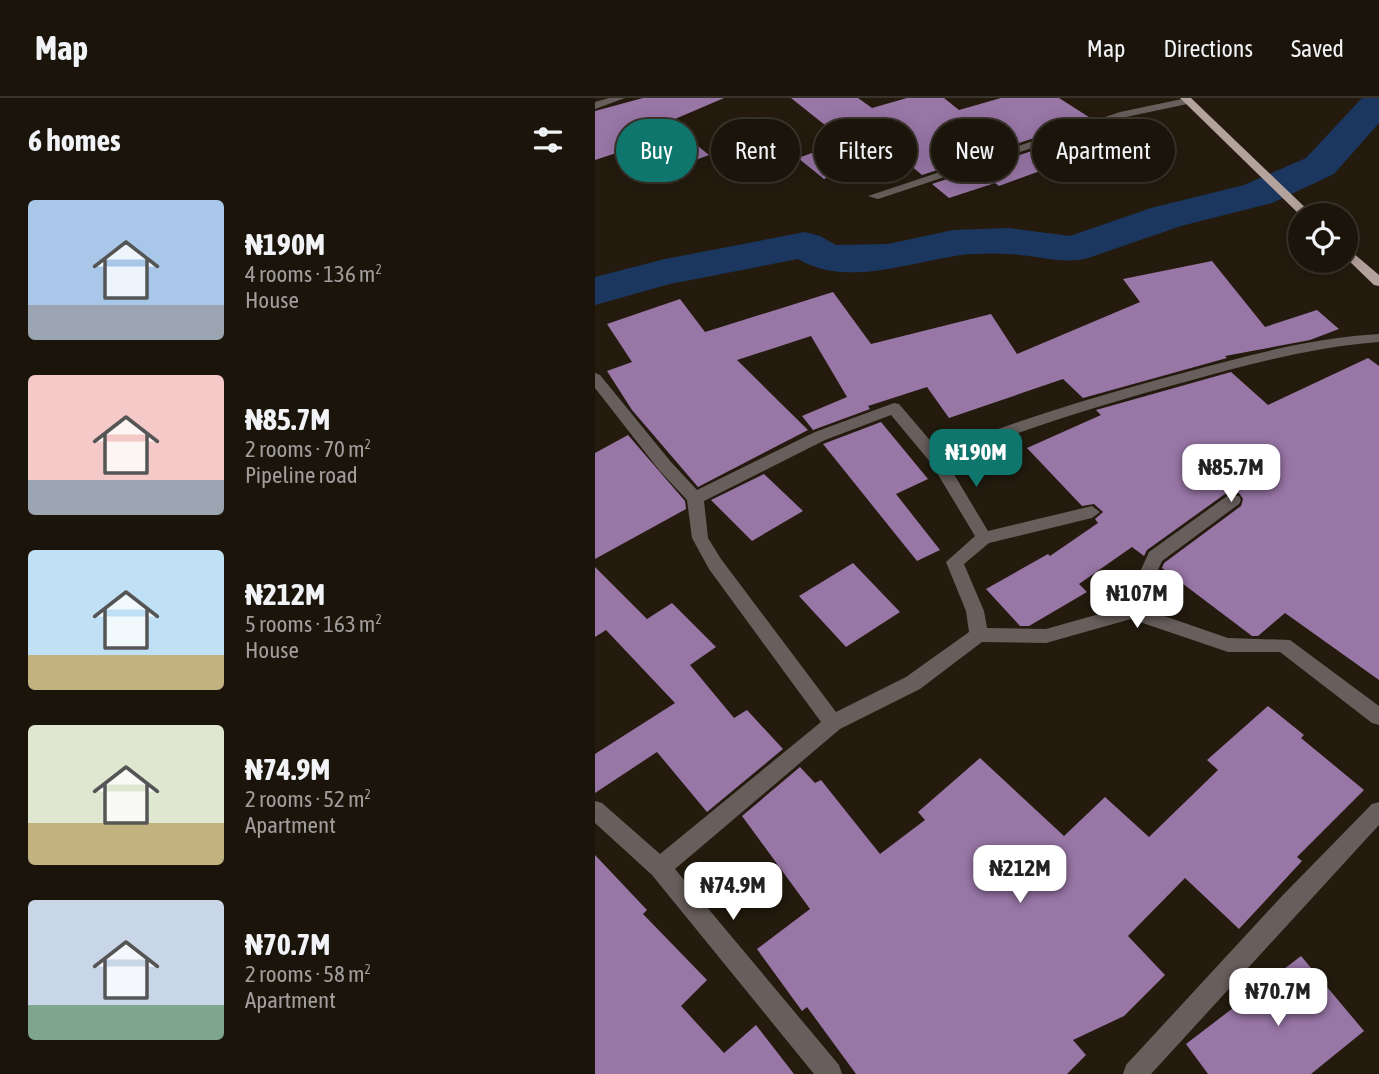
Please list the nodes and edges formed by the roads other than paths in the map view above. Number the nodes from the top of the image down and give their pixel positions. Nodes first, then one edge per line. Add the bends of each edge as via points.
1 (620, 98) edge
2 (1186, 99) edge
3 (595, 107) edge
4 (874, 196) dead end
5 (1295, 203) edge
6 (1358, 262) edge
7 (1379, 282) edge
8 (1379, 338) edge
9 (595, 379) edge
10 (937, 459) junction
11 (695, 498) junction
12 (1233, 500) dead end
13 (1092, 512) dead end
14 (983, 538) junction
15 (1131, 612) junction
16 (979, 635) junction
17 (1379, 717) edge
18 (833, 723) junction
19 (595, 810) edge
20 (1379, 811) edge
21 (660, 868) junction
22 (830, 1074) edge
23 (1135, 1074) edge

1 - 3 street
2 - 4 street via 1124,114
2 - 5 main road
6 - 7 main road
8 - 10 street via 1348,339 1175,380 999,432
9 - 11 street
10 - 11 street via 894,408 820,436
10 - 14 street
11 - 18 street via 700,538 715,564
12 - 15 street via 1155,557
13 - 14 street
14 - 16 street via 955,562 975,611
15 - 16 street via 1046,636
15 - 17 street via 1228,645 1284,645
16 - 18 street via 913,683
18 - 21 street
19 - 21 street
20 - 23 street
21 - 22 street

